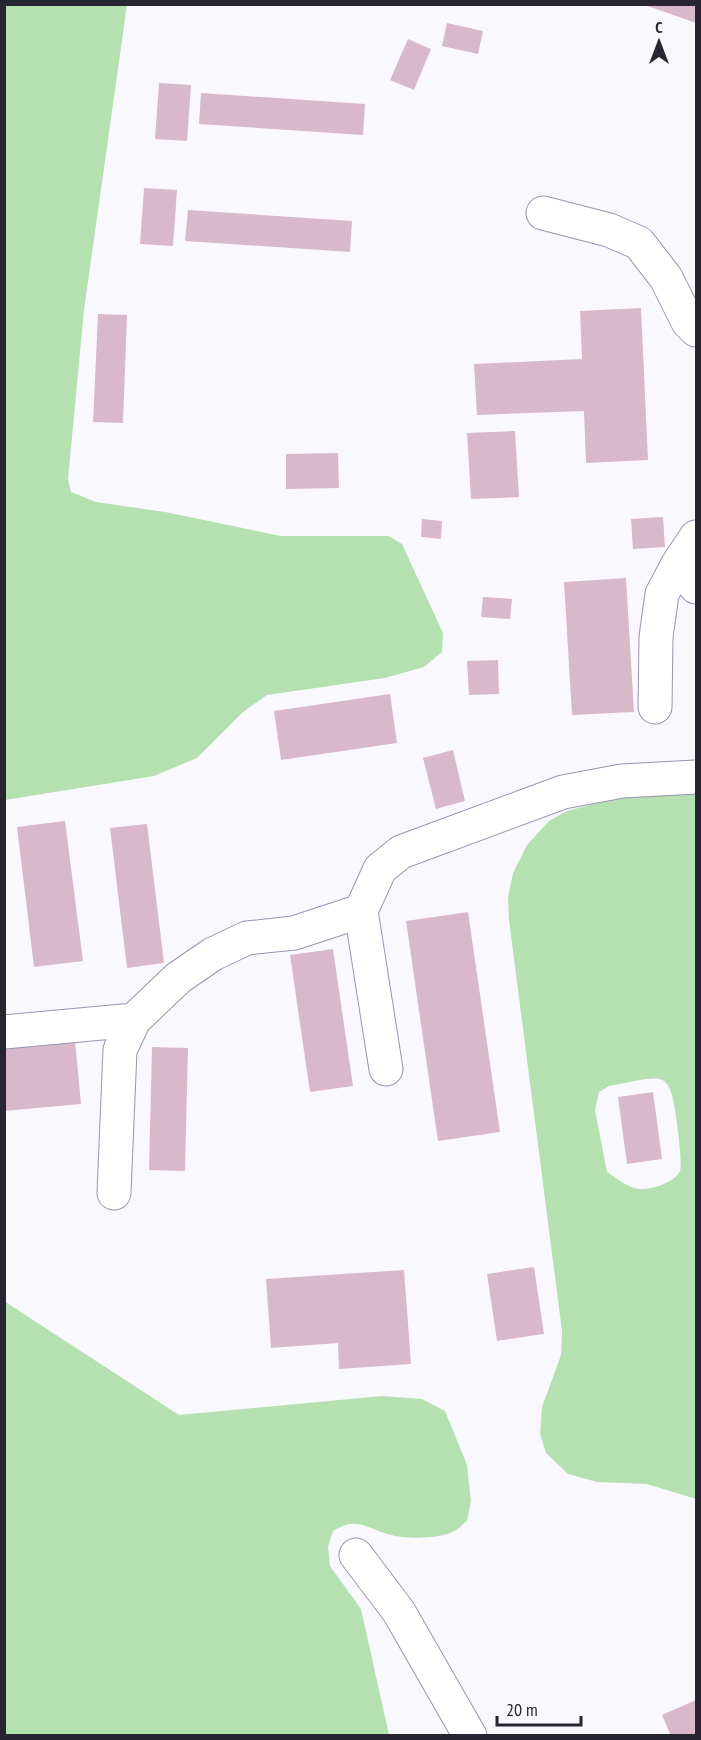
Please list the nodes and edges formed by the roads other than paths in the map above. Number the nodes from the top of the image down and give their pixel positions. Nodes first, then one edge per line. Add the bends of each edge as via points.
1 (543, 213) dead end
2 (696, 330) edge
3 (696, 537) edge
4 (687, 576) edge
5 (656, 707) dead end
6 (696, 777) edge
7 (361, 911) junction
8 (134, 1020) junction
9 (4, 1032) edge
10 (386, 1069) dead end
11 (114, 1193) dead end
12 (356, 1555) dead end
13 (470, 1736) edge

1 - 2 lane via 609,230 639,243 666,278
3 - 4 lane
4 - 5 lane via 662,594 656,637
6 - 7 lane via 622,781 563,792 401,852 380,869
7 - 8 lane via 294,933 247,938 213,954 178,978
7 - 10 lane
8 - 9 lane
8 - 11 lane via 120,1050
12 - 13 lane via 399,1612

